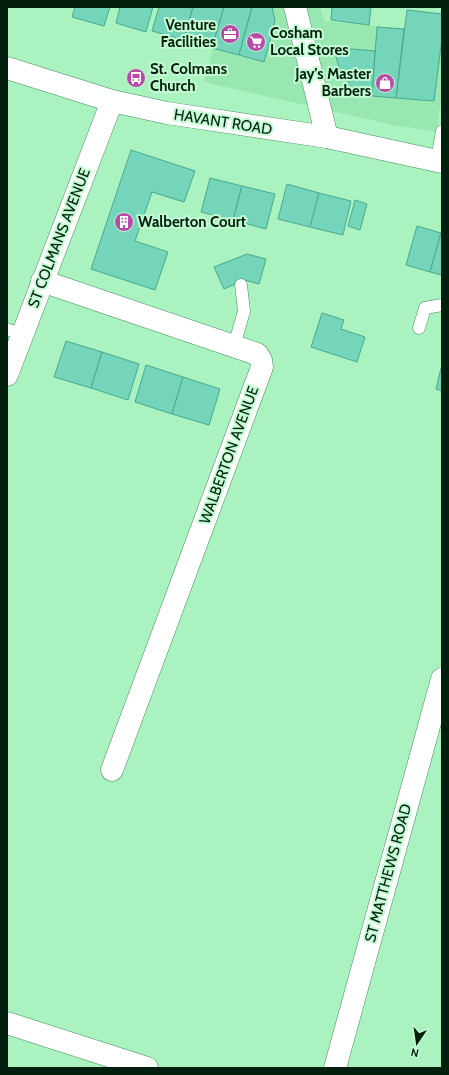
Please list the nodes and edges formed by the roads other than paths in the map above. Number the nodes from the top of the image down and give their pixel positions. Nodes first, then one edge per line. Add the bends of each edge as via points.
1 (295, 7) edge
2 (7, 68) edge
3 (112, 100) junction
4 (442, 131) edge
5 (328, 137) junction
6 (439, 161) edge
7 (42, 281) junction
8 (241, 285) dead end
9 (442, 305) edge
10 (419, 328) dead end
11 (14, 332) edge
12 (234, 346) junction
13 (7, 375) edge
14 (442, 679) edge
15 (438, 711) edge
16 (112, 770) dead end
17 (7, 1023) edge
18 (147, 1068) edge
19 (335, 1068) edge

1 - 5 street
2 - 3 street, HAVANT ROAD
3 - 5 street, HAVANT ROAD via 167,113
3 - 7 street, ST COLMANS AVENUE
4 - 6 lane
5 - 6 street, HAVANT ROAD
7 - 11 street, ST COLMANS AVENUE
7 - 12 street, WALBERTON AVENUE
8 - 12 lane via 244,312
9 - 10 lane via 424,308
11 - 13 street, ST COLMANS AVENUE
12 - 16 street, WALBERTON AVENUE via 257,354 262,367
14 - 15 street, ST MATTHEWS ROAD
15 - 19 street, ST MATTHEWS ROAD
17 - 18 street

